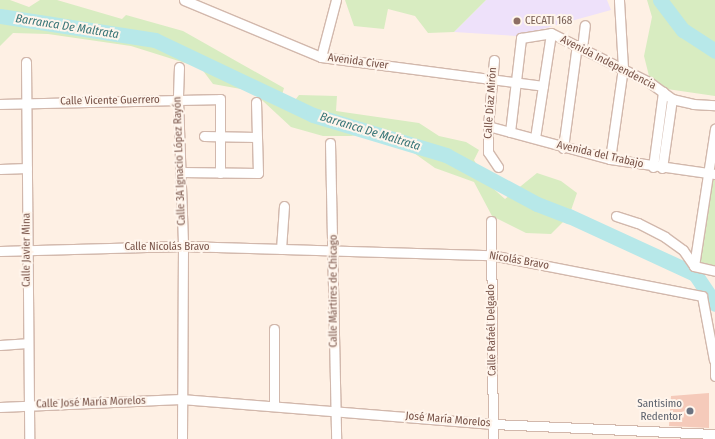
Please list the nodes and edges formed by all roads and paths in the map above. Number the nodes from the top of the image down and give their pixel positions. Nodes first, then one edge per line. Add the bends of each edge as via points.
1 (336, 0) edge
2 (619, 0) edge
3 (187, 1) edge
4 (585, 25) dead end
5 (551, 33) junction
6 (580, 47) junction
7 (321, 57) junction
8 (494, 60) dead end
9 (26, 62) dead end
10 (179, 67) dead end
11 (623, 68) junction
12 (493, 80) junction
13 (516, 83) junction
14 (542, 86) junction
15 (663, 92) junction
16 (672, 99) junction
17 (178, 100) junction
18 (256, 102) dead end
19 (27, 103) junction
20 (0, 104) edge
21 (715, 105) edge
22 (488, 126) junction
23 (715, 129) edge
24 (510, 132) junction
25 (204, 136) dead end
26 (220, 136) junction
27 (256, 137) junction
28 (535, 138) junction
29 (330, 143) dead end
30 (563, 148) junction
31 (610, 160) junction
32 (498, 167) dead end
33 (657, 167) junction
34 (27, 168) junction
35 (0, 169) edge
36 (181, 172) junction
37 (220, 173) junction
38 (712, 173) edge
39 (284, 206) dead end
40 (616, 216) dead end
41 (491, 221) dead end
42 (183, 246) junction
43 (27, 249) junction
44 (281, 249) junction
45 (334, 250) junction
46 (0, 251) edge
47 (491, 255) junction
48 (694, 266) junction
49 (715, 271) edge
50 (274, 329) dead end
51 (27, 343) junction
52 (0, 345) edge
53 (715, 359) edge
54 (715, 376) edge
55 (181, 399) junction
56 (28, 405) junction
57 (274, 405) junction
58 (0, 407) edge
59 (334, 410) junction
60 (493, 424) junction
61 (715, 434) edge
62 (29, 439) edge
63 (182, 439) edge
64 (336, 439) edge
65 (494, 439) edge

1 - 7 street
2 - 11 street
3 - 7 street, Avenida Civer
4 - 6 street
5 - 6 street, Avenida Independencia
5 - 13 street, Avenida Independencia via 521,38
5 - 14 street
6 - 11 street, Avenida Independencia
6 - 30 street
7 - 12 street, Avenida Civer
8 - 12 street, Calle Díaz Mirón
9 - 19 street, Calle Javier Mina
10 - 17 street, Calle 3A Ignacio López Rayón
11 - 15 street, Avenida Independencia
11 - 31 street
12 - 13 street, Avenida Civer
12 - 22 street, Calle Díaz Mirón
13 - 14 street, Avenida Civer
13 - 24 street
14 - 28 street
15 - 16 street, Avenida Independencia
15 - 33 street
16 - 21 street, Avenida Independencia
16 - 33 street
17 - 19 street, Calle Vicente Guerrero
17 - 26 street, Calle Vicente Guerrero via 220,99
17 - 36 street, Calle 3A Ignacio López Rayón
18 - 27 street
19 - 20 street, Calle Vicente Guerrero
19 - 34 street, Calle Javier Mina
22 - 24 street, Avenida del Trabajo
22 - 32 street, Calle Díaz Mirón via 488,152
23 - 38 street
24 - 28 street, Avenida del Trabajo
25 - 26 street
26 - 27 street
26 - 37 street
27 - 37 street via 258,173
28 - 30 street, Avenida del Trabajo
29 - 45 street, Calle Mártires de Chicago
30 - 31 street, Avenida del Trabajo
31 - 33 street, Avenida del Trabajo
33 - 38 street, Avenida del Trabajo
34 - 35 street
34 - 43 street, Calle Javier Mina
36 - 37 street
36 - 42 street, Calle 3A Ignacio López Rayón
38 - 48 street
39 - 44 street
40 - 48 street via 638,223 665,237 683,250
41 - 47 street, Calle Rafaél Delgado
42 - 43 street, Calle Nicolás Bravo
42 - 44 street, Calle Nicolás Bravo
42 - 55 street, Calle 3A Ignacio López Rayón
43 - 46 street, Calle Nicolás Bravo
43 - 51 street, Calle Javier Mina
44 - 45 street, Calle Nicolás Bravo
45 - 47 street, Nicolás Bravo
45 - 59 street, Calle Mártires de Chicago
47 - 53 street, Nicolás Bravo via 702,296
47 - 60 street, Calle Rafaél Delgado
48 - 49 street
50 - 57 street
51 - 52 street
51 - 56 street, Calle Javier Mina
53 - 54 street
55 - 56 street, Calle José María Morelos
55 - 57 street, José María Morelos
55 - 63 street, Calle 3A Ignacio López Rayón
56 - 58 street, Calle José María Morelos
56 - 62 street, Calle Javier Mina
57 - 59 street, José María Morelos
59 - 60 street, José María Morelos
59 - 64 street, Calle Mártires de Chicago
60 - 61 street, José María Morelos
60 - 65 street, Calle Rafaél Delgado

